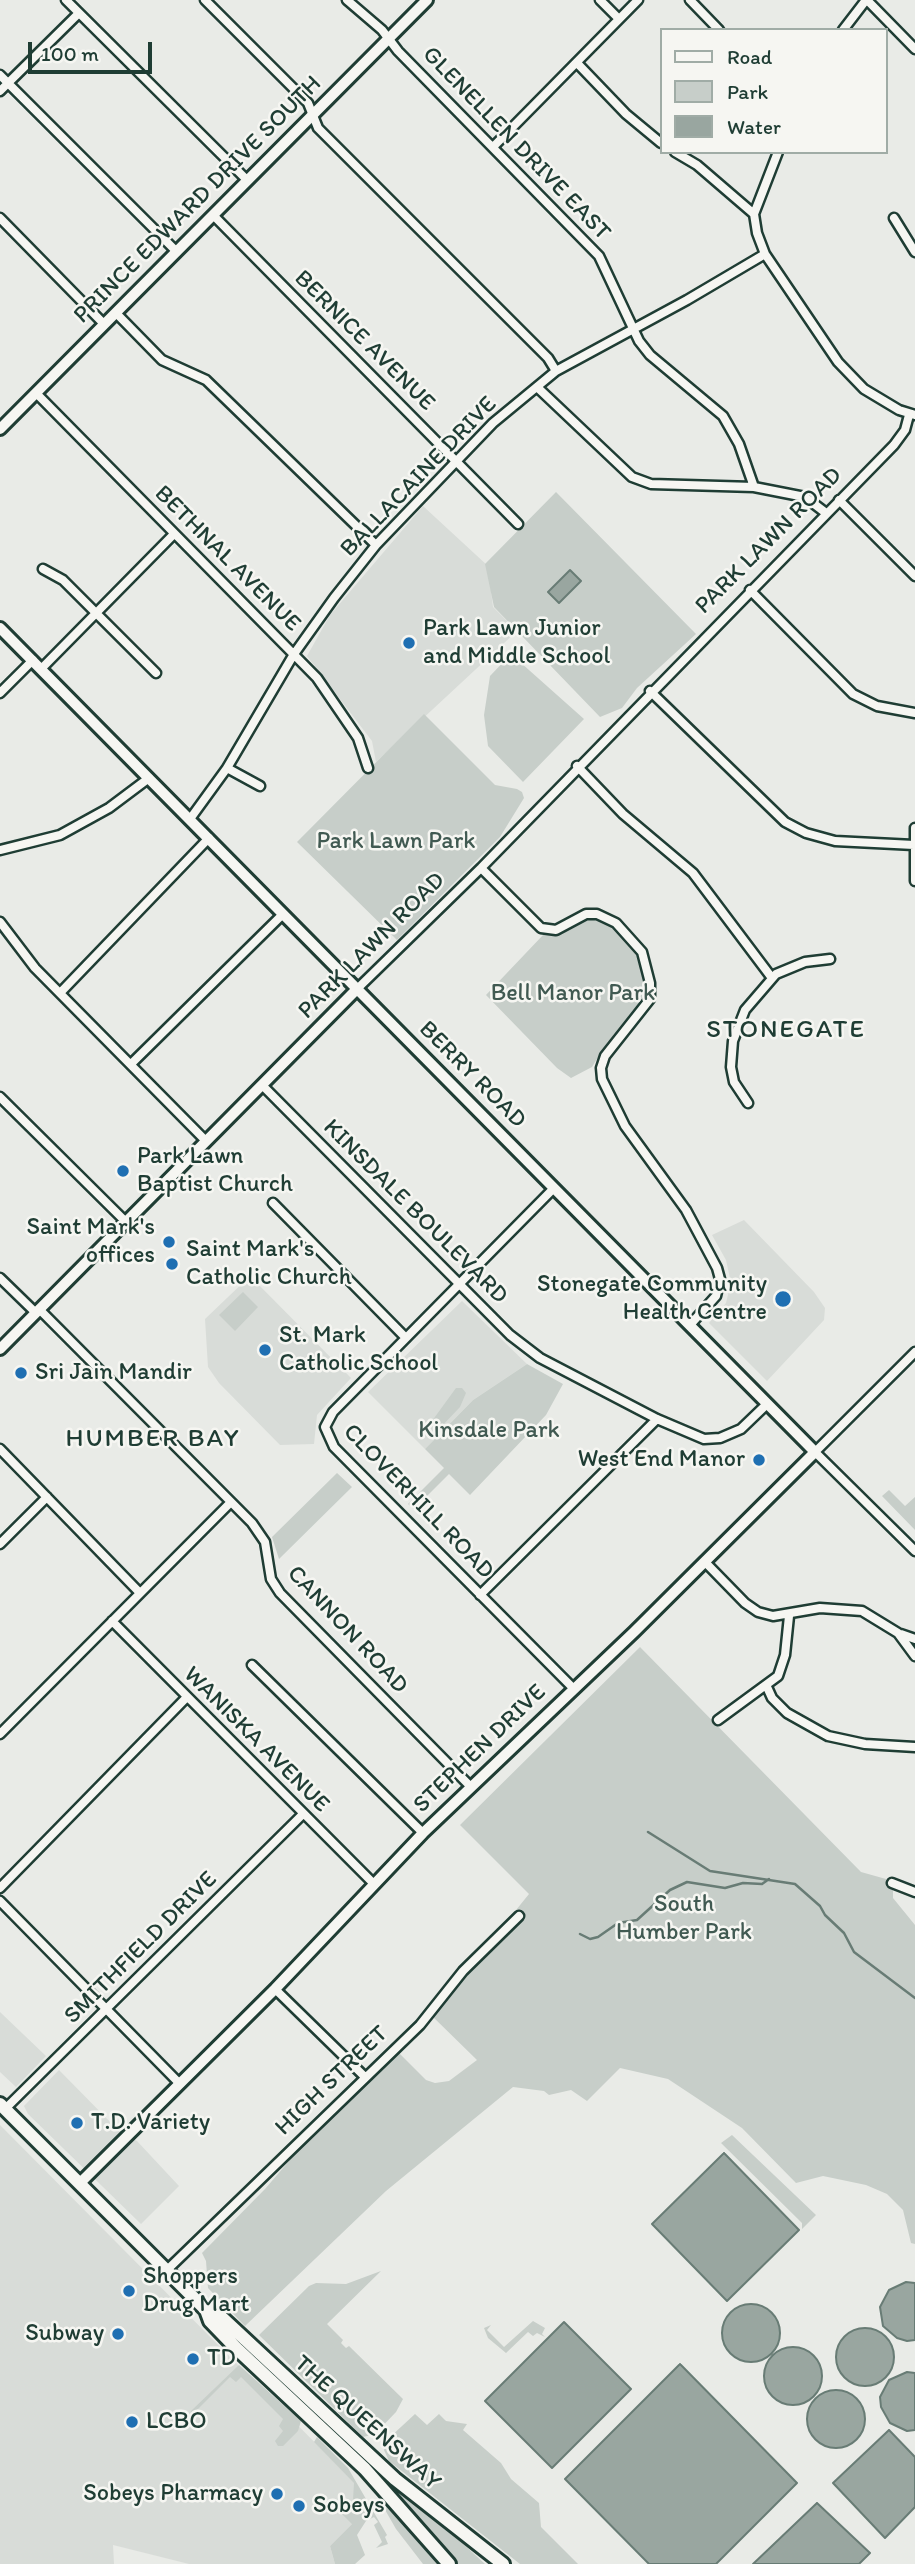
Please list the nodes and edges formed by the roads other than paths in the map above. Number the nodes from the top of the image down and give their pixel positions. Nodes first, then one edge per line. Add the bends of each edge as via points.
1 (66, 0) edge
2 (205, 0) edge
3 (347, 0) edge
4 (426, 0) edge
5 (600, 0) edge
6 (638, 0) edge
7 (690, 0) edge
8 (866, 0) edge
9 (79, 13) junction
10 (619, 19) junction
11 (717, 28) edge
12 (845, 28) edge
13 (389, 37) junction
14 (915, 49) edge
15 (578, 64) junction
16 (0, 75) edge
17 (8, 83) junction
18 (0, 90) edge
19 (313, 115) junction
20 (660, 142) edge
21 (494, 146) junction
22 (678, 154) edge
23 (777, 154) edge
24 (247, 180) junction
25 (754, 214) junction
26 (212, 215) junction
27 (0, 218) edge
28 (894, 218) dead end
29 (177, 252) junction
30 (915, 252) edge
31 (765, 254) junction
32 (116, 313) junction
33 (104, 324) junction
34 (632, 330) junction
35 (556, 370) junction
36 (537, 387) junction
37 (36, 393) junction
38 (912, 415) edge
39 (0, 429) edge
40 (457, 461) junction
41 (754, 487) junction
42 (839, 500) junction
43 (826, 513) junction
44 (519, 524) dead end
45 (174, 534) junction
46 (376, 545) junction
47 (43, 569) dead end
48 (915, 576) edge
49 (750, 590) junction
50 (96, 614) junction
51 (0, 628) edge
52 (294, 654) junction
53 (33, 660) junction
54 (41, 669) junction
55 (156, 673) dead end
56 (650, 691) junction
57 (0, 693) edge
58 (915, 713) edge
59 (577, 766) junction
60 (227, 768) junction
61 (368, 768) dead end
62 (149, 778) junction
63 (260, 786) dead end
64 (190, 819) junction
65 (915, 828) edge
66 (209, 838) junction
67 (914, 845) edge
68 (0, 850) edge
69 (481, 868) junction
70 (915, 881) edge
71 (283, 914) junction
72 (0, 922) edge
73 (830, 959) dead end
74 (772, 978) junction
75 (356, 990) junction
76 (60, 993) junction
77 (131, 1064) junction
78 (262, 1085) junction
79 (0, 1097) edge
80 (748, 1103) dead end
81 (206, 1140) junction
82 (554, 1188) junction
83 (273, 1203) dead end
84 (126, 1222) junction
85 (0, 1278) edge
86 (460, 1284) junction
87 (37, 1311) junction
88 (690, 1325) junction
89 (406, 1338) junction
90 (0, 1349) edge
91 (915, 1352) edge
92 (767, 1404) junction
93 (657, 1419) junction
94 (0, 1449) edge
95 (815, 1452) junction
96 (47, 1497) junction
97 (231, 1502) junction
98 (0, 1544) edge
99 (915, 1550) edge
100 (705, 1562) junction
101 (140, 1593) junction
102 (480, 1595) junction
103 (789, 1616) junction
104 (112, 1621) junction
105 (898, 1633) junction
106 (915, 1639) edge
107 (915, 1656) edge
108 (253, 1665) dead end
109 (767, 1687) junction
110 (573, 1688) junction
111 (186, 1698) junction
112 (718, 1720) dead end
113 (0, 1734) edge
114 (915, 1747) edge
115 (471, 1787) junction
116 (303, 1814) junction
117 (423, 1833) junction
118 (892, 1883) dead end
119 (374, 1884) junction
120 (0, 1888) edge
121 (915, 1892) edge
122 (0, 1901) edge
123 (519, 1916) dead end
124 (275, 1989) junction
125 (107, 2009) junction
126 (364, 2076) junction
127 (180, 2084) junction
128 (3, 2107) edge
129 (80, 2182) junction
130 (167, 2270) junction
131 (206, 2310) junction
132 (449, 2564) edge
133 (503, 2564) edge

1 - 9 street
2 - 19 street via 308,103
3 - 13 street, GLENELLEN DRIVE EAST
4 - 13 street, PRINCE EDWARD DRIVE SOUTH
5 - 10 street
6 - 10 street
7 - 11 street
8 - 12 street
8 - 14 street
9 - 17 street
9 - 24 street
10 - 15 street
13 - 19 street, PRINCE EDWARD DRIVE SOUTH
13 - 21 street, GLENELLEN DRIVE EAST
15 - 20 street
15 - 21 street
16 - 17 street
17 - 18 street
17 - 29 street
19 - 24 street, PRINCE EDWARD DRIVE SOUTH
19 - 35 street via 318,128
21 - 34 street, GLENELLEN DRIVE EAST via 599,256
22 - 25 street
23 - 25 street
24 - 26 street, PRINCE EDWARD DRIVE SOUTH
25 - 31 street
26 - 29 street, PRINCE EDWARD DRIVE SOUTH
26 - 40 street, BERNICE AVENUE
27 - 33 street
28 - 30 street
29 - 32 street, PRINCE EDWARD DRIVE SOUTH
31 - 34 street, BALLACAINE DRIVE
31 - 38 street via 838,362 864,389
32 - 33 street, PRINCE EDWARD DRIVE SOUTH
32 - 46 street via 162,360 206,380
33 - 37 street, PRINCE EDWARD DRIVE SOUTH
34 - 35 street, BALLACAINE DRIVE
34 - 41 street, GLENELLEN DRIVE EAST via 650,355 723,416
35 - 36 street, BALLACAINE DRIVE
36 - 40 street, BALLACAINE DRIVE
36 - 41 street via 632,477 651,484
37 - 39 street, PRINCE EDWARD DRIVE SOUTH
37 - 45 street, BETHNAL AVENUE
38 - 42 street, PARK LAWN ROAD via 899,438
40 - 44 street, BERNICE AVENUE
40 - 46 street, BALLACAINE DRIVE
41 - 43 street via 805,497
42 - 43 street, PARK LAWN ROAD
42 - 48 street
43 - 49 street, PARK LAWN ROAD
45 - 50 street
45 - 52 street, BETHNAL AVENUE
46 - 52 street, BALLACAINE DRIVE
47 - 50 street via 59,577
49 - 56 street, PARK LAWN ROAD
49 - 58 street via 853,694 877,706
50 - 54 street
50 - 55 street
51 - 53 street, BERRY ROAD
52 - 60 street, BALLACAINE DRIVE
52 - 61 street, BETHNAL AVENUE via 342,711 362,745
53 - 54 street, BERRY ROAD
53 - 57 street
54 - 62 street, BERRY ROAD
56 - 59 street, PARK LAWN ROAD
56 - 67 street via 785,822 835,841
59 - 69 street, PARK LAWN ROAD
59 - 74 street via 623,814 693,873
60 - 63 street
60 - 64 street, BALLACAINE DRIVE
62 - 64 street, BERRY ROAD
62 - 68 street via 109,808 60,835
64 - 66 street, BERRY ROAD
65 - 67 street
66 - 71 street, BERRY ROAD
66 - 76 street
67 - 70 street
69 - 75 street, PARK LAWN ROAD
69 - 88 street via 541,928 550,930 586,914 604,915 642,952 650,999 605,1056 602,1079 625,1126 686,1210 717,1268 716,1296
71 - 75 street, BERRY ROAD
71 - 77 street
72 - 76 street via 20,953
73 - 74 street via 787,968
74 - 80 street via 744,1010 733,1041 734,1082
75 - 78 street, PARK LAWN ROAD
75 - 82 street, BERRY ROAD
76 - 77 street
77 - 81 street
78 - 81 street, PARK LAWN ROAD
78 - 86 street, KINSDALE BOULEVARD
79 - 84 street
81 - 84 street, PARK LAWN ROAD
82 - 86 street, CLOVERHILL ROAD
82 - 88 street, BERRY ROAD
83 - 89 street
84 - 87 street, PARK LAWN ROAD
85 - 87 street, CANNON ROAD
86 - 89 street, CLOVERHILL ROAD
86 - 93 street, KINSDALE BOULEVARD via 527,1350
87 - 90 street, PARK LAWN ROAD
87 - 97 street, CANNON ROAD
88 - 92 street, BERRY ROAD
89 - 102 street, CLOVERHILL ROAD via 333,1412 326,1432 334,1447
91 - 95 street, STEPHEN DRIVE
92 - 93 street, KINSDALE BOULEVARD via 741,1429 720,1438 704,1439
92 - 95 street, BERRY ROAD
93 - 102 street
94 - 96 street
95 - 99 street, BERRY ROAD
95 - 100 street, STEPHEN DRIVE
96 - 98 street
96 - 101 street
97 - 101 street
97 - 115 street, CANNON ROAD via 263,1537 271,1579 280,1593
100 - 103 street via 752,1609
100 - 110 street, STEPHEN DRIVE
101 - 104 street
102 - 110 street, CLOVERHILL ROAD
103 - 105 street via 820,1608 850,1608 874,1616
103 - 109 street via 782,1671
104 - 111 street, WANISKA AVENUE
104 - 113 street
105 - 106 street
105 - 107 street
108 - 117 street
109 - 112 street
109 - 114 street via 787,1713 828,1736
110 - 115 street, STEPHEN DRIVE
111 - 116 street, WANISKA AVENUE
111 - 120 street
115 - 117 street, STEPHEN DRIVE
116 - 119 street, WANISKA AVENUE
116 - 125 street, SMITHFIELD DRIVE
117 - 119 street, STEPHEN DRIVE
118 - 121 street
119 - 124 street, STEPHEN DRIVE
122 - 125 street
123 - 126 street, HIGH STREET via 463,1971 420,2025
124 - 126 street
124 - 127 street, STEPHEN DRIVE
125 - 127 street
125 - 128 street, SMITHFIELD DRIVE
126 - 130 street, HIGH STREET
127 - 129 street, STEPHEN DRIVE
128 - 129 main road, THE QUEENSWAY
129 - 130 main road, THE QUEENSWAY
130 - 131 main road, THE QUEENSWAY
131 - 132 main road, THE QUEENSWAY via 210,2321 236,2348 365,2469
131 - 133 main road, THE QUEENSWAY via 218,2314 403,2486

